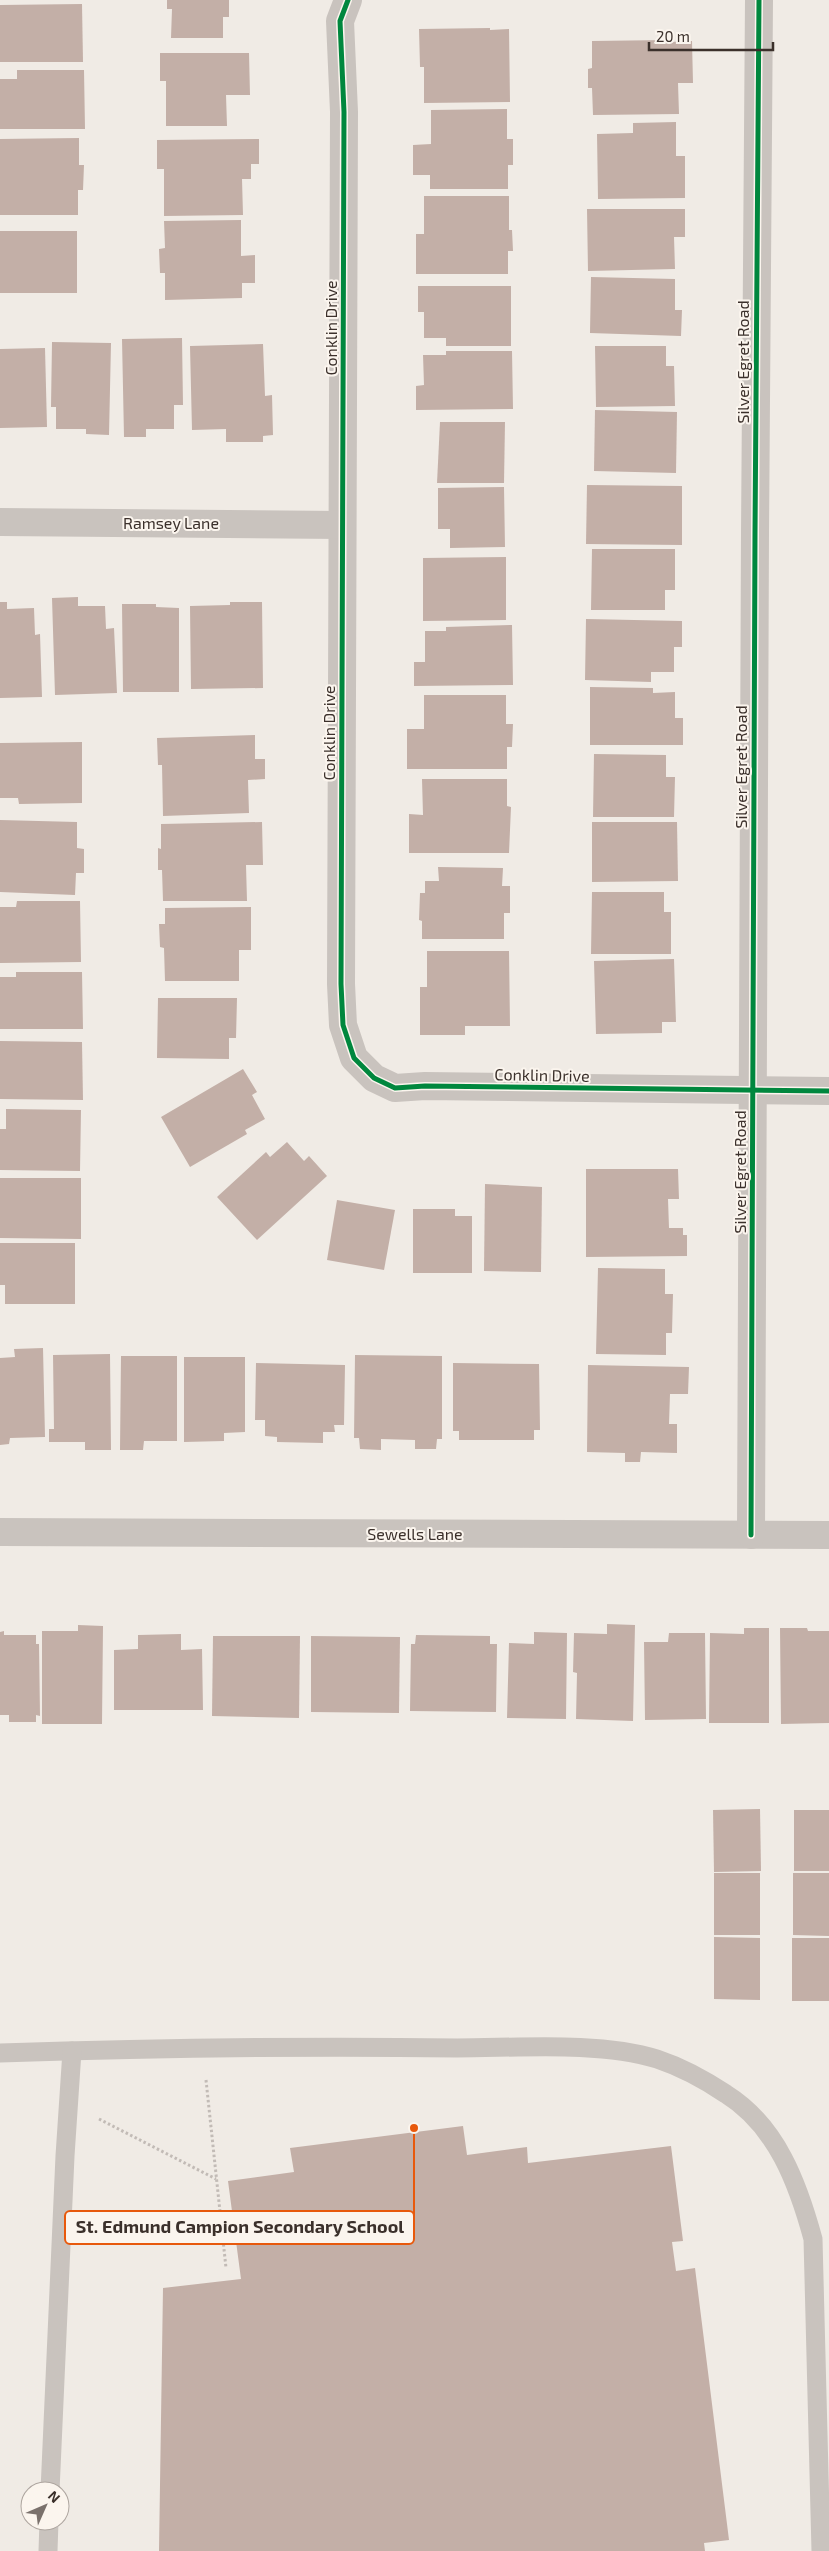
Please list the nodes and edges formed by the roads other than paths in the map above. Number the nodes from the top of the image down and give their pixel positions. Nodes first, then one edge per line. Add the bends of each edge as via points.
1 (348, 0) edge
2 (759, 0) edge
3 (0, 522) edge
4 (342, 524) junction
5 (752, 1090) junction
6 (829, 1092) edge
7 (0, 1532) edge
8 (752, 1535) junction
9 (829, 1535) edge
10 (72, 2051) junction
11 (0, 2053) edge
12 (50, 2481) edge
13 (49, 2531) edge
14 (48, 2551) edge
15 (821, 2551) edge

1 - 4 street, Conklin Drive via 340,21 344,112
2 - 5 street, Silver Egret Road
3 - 4 street, Ramsey Lane
4 - 5 street, Conklin Drive via 340,984 343,1024 354,1058 374,1078 396,1088
5 - 6 street, Conklin Drive
5 - 8 street, Silver Egret Road
7 - 8 street, Sewells Lane
8 - 9 street, Sewells Lane
10 - 11 lane
10 - 12 lane
10 - 15 lane via 347,2046 595,2049 656,2059 694,2075 728,2095 756,2119 777,2145 800,2194 813,2239
13 - 14 lane

